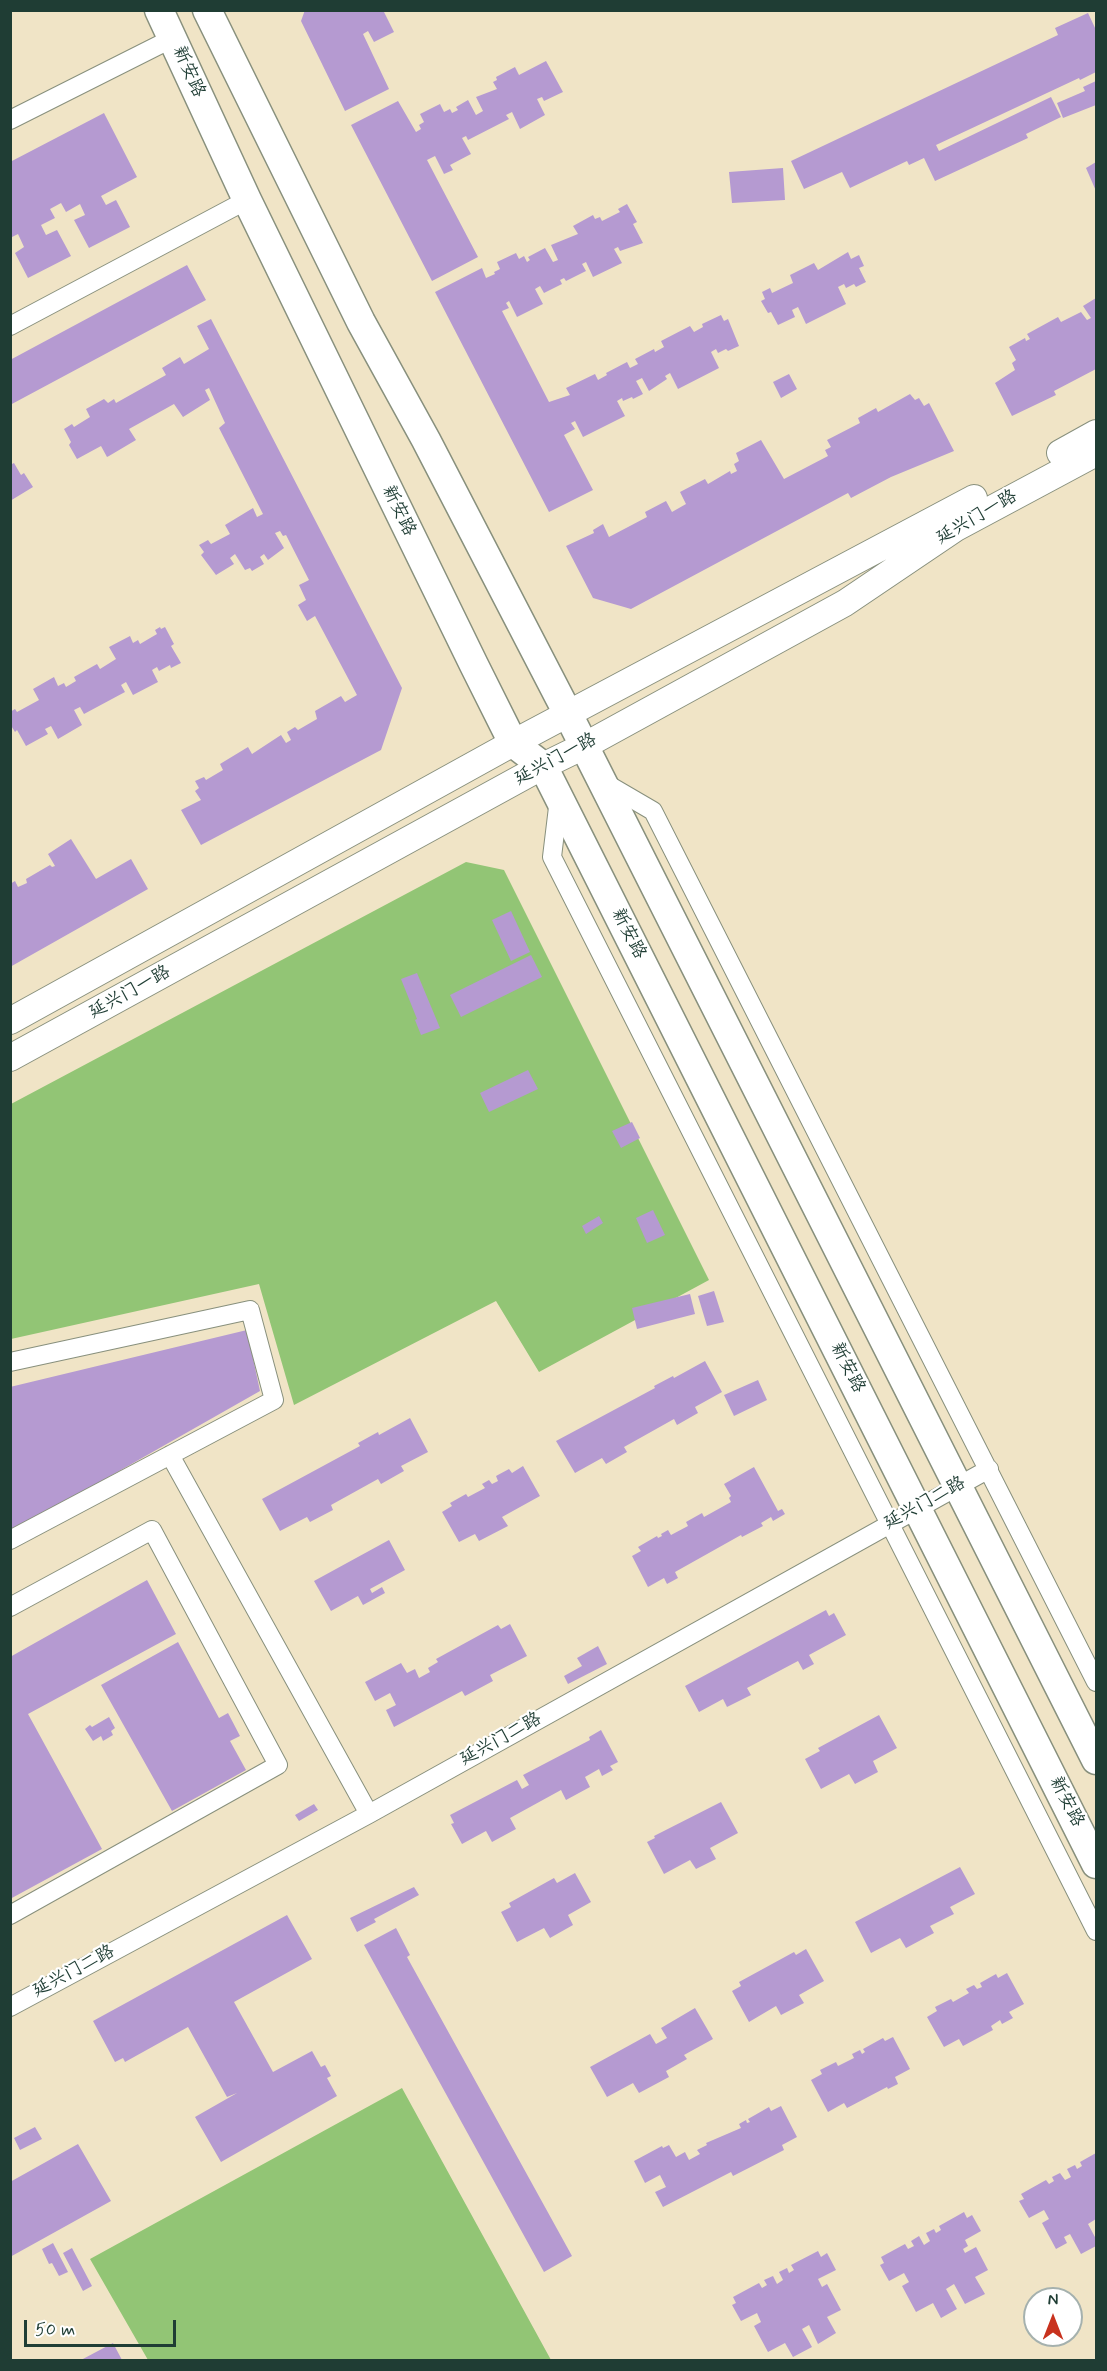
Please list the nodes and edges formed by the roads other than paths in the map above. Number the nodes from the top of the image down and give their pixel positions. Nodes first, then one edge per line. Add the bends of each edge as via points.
1 (159, 10) edge
2 (207, 10) edge
3 (173, 38) junction
4 (10, 120) edge
5 (247, 200) junction
6 (10, 326) edge
7 (1096, 433) edge
8 (1096, 453) edge
9 (568, 714) junction
10 (513, 743) junction
11 (584, 746) junction
12 (543, 766) junction
13 (602, 781) junction
14 (559, 797) junction
15 (10, 1021) edge
16 (10, 1058) edge
17 (10, 1362) edge
18 (170, 1455) junction
19 (989, 1469) junction
20 (958, 1486) junction
21 (918, 1508) junction
22 (890, 1523) junction
23 (10, 1540) edge
24 (10, 1607) edge
25 (1096, 1682) edge
26 (1096, 1760) edge
27 (369, 1814) junction
28 (1096, 1864) edge
29 (10, 1915) edge
30 (1096, 1931) edge
31 (10, 2007) edge

1 - 3 main road, 新安路
2 - 9 main road via 361,322
3 - 4 street
3 - 5 main road, 新安路
5 - 6 street
5 - 10 main road, 新安路
7 - 9 street, 延兴门一路
8 - 11 street, 延兴门一路 via 956,528 845,603
9 - 10 street, 延兴门一路
9 - 11 main road
10 - 12 main road, 新安路
10 - 15 street, 延兴门一路
11 - 12 street, 延兴门一路
11 - 13 main road
12 - 14 main road, 新安路
12 - 16 street, 延兴门一路
13 - 19 street via 653,811
13 - 20 main road
14 - 21 main road, 新安路
14 - 22 street via 552,857
17 - 18 street via 250,1310 274,1400
18 - 23 street
18 - 27 street
19 - 20 street, 延兴门二路
19 - 25 street
20 - 21 street, 延兴门二路
20 - 26 main road
21 - 22 street, 延兴门二路
21 - 28 main road, 新安路
22 - 27 street, 延兴门二路
22 - 30 street
24 - 29 street via 152,1530 278,1765
27 - 31 street, 延兴门二路

